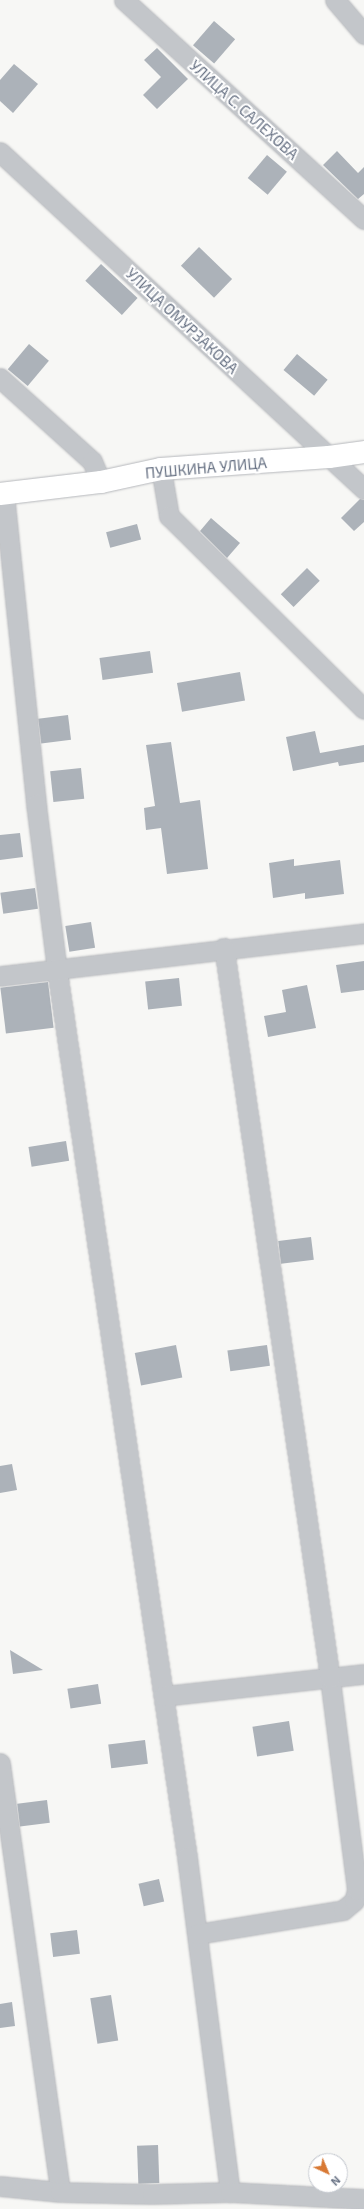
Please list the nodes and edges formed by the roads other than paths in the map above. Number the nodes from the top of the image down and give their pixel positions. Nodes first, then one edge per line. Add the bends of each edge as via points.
1 (124, 0) edge
2 (335, 0) edge
3 (364, 34) edge
4 (0, 152) edge
5 (364, 219) edge
6 (0, 378) edge
7 (364, 452) edge
8 (329, 458) junction
9 (161, 470) junction
10 (101, 482) junction
11 (364, 489) edge
12 (2, 494) edge
13 (364, 709) edge
14 (364, 933) edge
15 (224, 948) junction
16 (57, 970) junction
17 (0, 976) edge
18 (364, 1674) edge
19 (330, 1678) junction
20 (164, 1696) junction
21 (0, 1763) edge
22 (197, 1934) junction
23 (0, 2186) edge
24 (60, 2192) junction
25 (230, 2192) junction
26 (364, 2199) edge
27 (152, 2202) edge
28 (327, 2203) edge

1 - 5 street, УЛИЦА С. САЛЕХОВА
2 - 3 street
4 - 8 street, УЛИЦА ОМУРЗАКОВА
6 - 10 street via 92,461
7 - 8 highway, ПУШКИНА УЛИЦА
8 - 9 highway, ПУШКИНА УЛИЦА
8 - 11 street, УЛИЦА ОМУРЗАКОВА
9 - 10 highway, ПУШКИНА УЛИЦА
9 - 13 street via 169,516
10 - 12 highway, ПУШКИНА УЛИЦА
12 - 16 street
14 - 15 street
15 - 16 street
15 - 19 street
16 - 17 street
16 - 20 street
18 - 19 street
19 - 20 street
19 - 22 street via 357,1890 354,1901 344,1910
20 - 22 street
21 - 24 street
22 - 25 street
23 - 24 street
24 - 27 street
25 - 27 street
25 - 28 street
26 - 28 street

